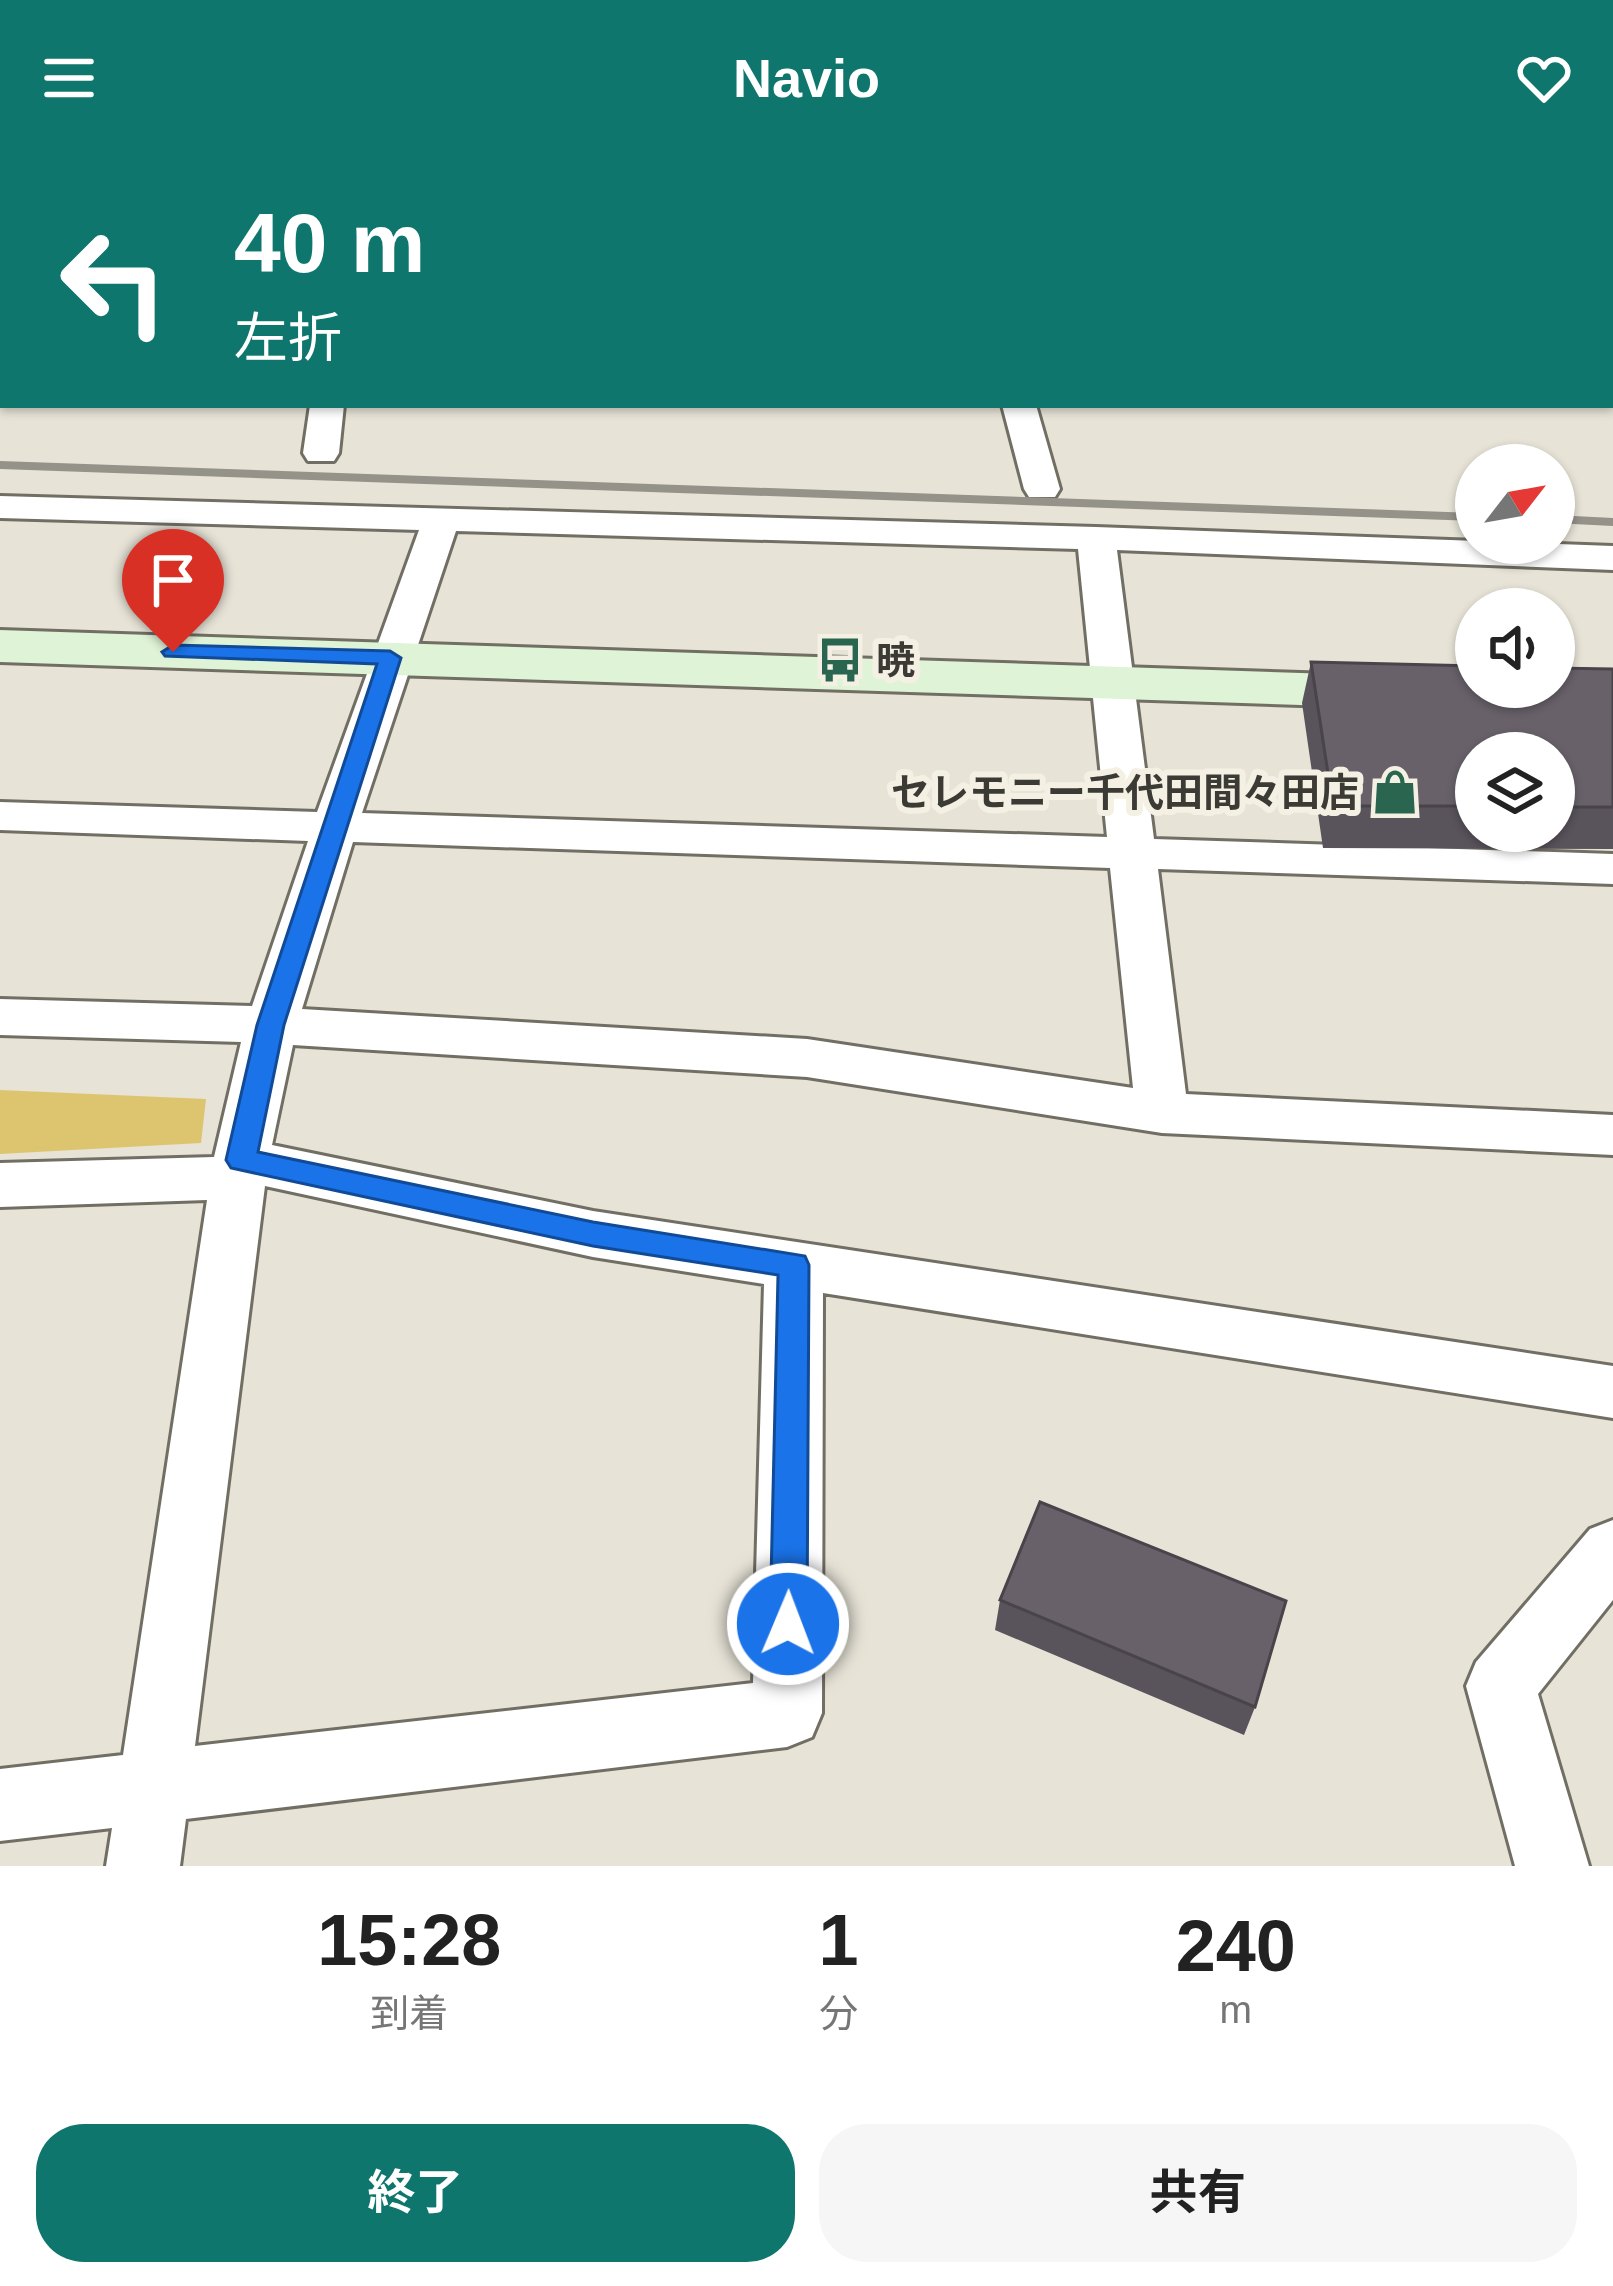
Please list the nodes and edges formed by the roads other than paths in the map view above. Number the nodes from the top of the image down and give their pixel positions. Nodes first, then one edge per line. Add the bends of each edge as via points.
1 (327, 408) edge
2 (1020, 408) edge
3 (321, 454) dead end
4 (1042, 489) dead end
5 (0, 507) edge
6 (442, 519) junction
7 (1096, 538) junction
8 (1613, 558) edge
9 (0, 646) edge
10 (390, 658) junction
11 (1115, 684) junction
12 (1447, 694) edge
13 (0, 816) edge
14 (336, 828) junction
15 (1133, 853) junction
16 (1613, 869) edge
17 (0, 1017) edge
18 (271, 1025) junction
19 (1162, 1113) junction
20 (1613, 1135) edge
21 (242, 1168) junction
22 (0, 1185) edge
23 (794, 1265) junction
24 (1613, 1392) edge
25 (1613, 1550) edge
26 (154, 1788) junction
27 (0, 1805) edge
28 (143, 1866) edge
29 (1552, 1866) edge

1 - 3 street
2 - 4 street
5 - 6 street
6 - 7 street
6 - 10 street
7 - 8 street
7 - 11 street
9 - 10 street
10 - 11 street
10 - 14 street
11 - 12 street
11 - 15 street
13 - 14 street
14 - 15 street
14 - 18 street
15 - 16 street
15 - 19 street
17 - 18 street
18 - 19 street via 807,1058
18 - 21 street
19 - 20 street
21 - 22 street
21 - 23 street
21 - 26 street
23 - 24 street
23 - 26 street via 787,1713
25 - 29 street via 1501,1686
26 - 27 street
26 - 28 street

